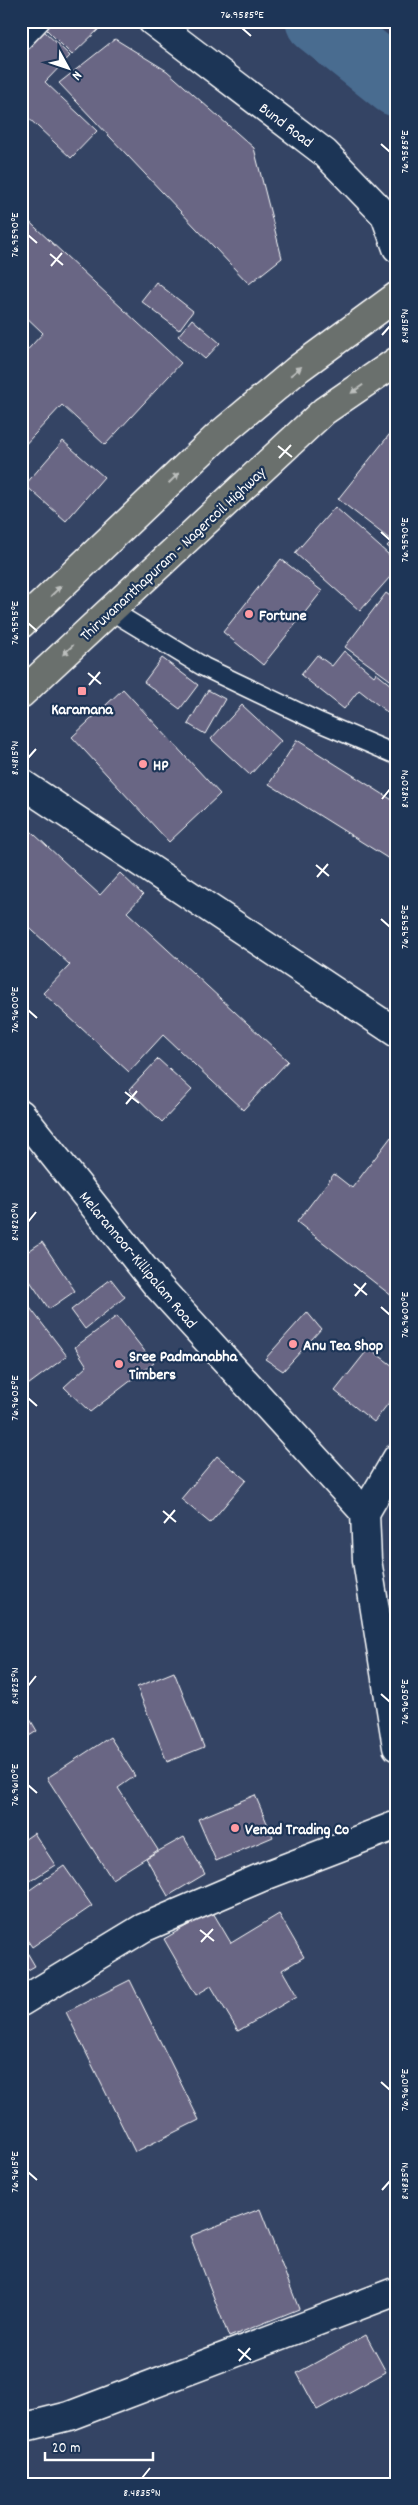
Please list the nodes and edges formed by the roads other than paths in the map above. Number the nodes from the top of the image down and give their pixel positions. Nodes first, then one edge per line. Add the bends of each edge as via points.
1 (41, 21) edge
2 (152, 21) edge
3 (21, 42) edge
4 (397, 248) edge
5 (397, 296) edge
6 (397, 361) edge
7 (110, 610) junction
8 (23, 619) edge
9 (21, 694) edge
10 (397, 755) edge
11 (21, 783) edge
12 (397, 1033) edge
13 (21, 1114) edge
14 (397, 1458) edge
15 (365, 1514) junction
16 (397, 1747) edge
17 (397, 1825) edge
18 (21, 2002) edge
19 (397, 2291) edge
20 (21, 2428) edge

1 - 3 lane
2 - 4 street, Bund Road via 325,153 386,215
8 -> 5 main road via 218,436 299,368
6 -> 7 main road, Thiruvananthapuram - Nagercoil Highway via 324,411
7 -> 9 main road, Thiruvananthapuram - Nagercoil Highway
7 - 10 lane via 204,667
11 - 12 street
13 - 15 street, Melarannoor-Killipalam Road via 156,1284
14 - 15 street
15 - 16 street via 367,1560
17 - 18 street via 143,1928
19 - 20 street via 69,2416

